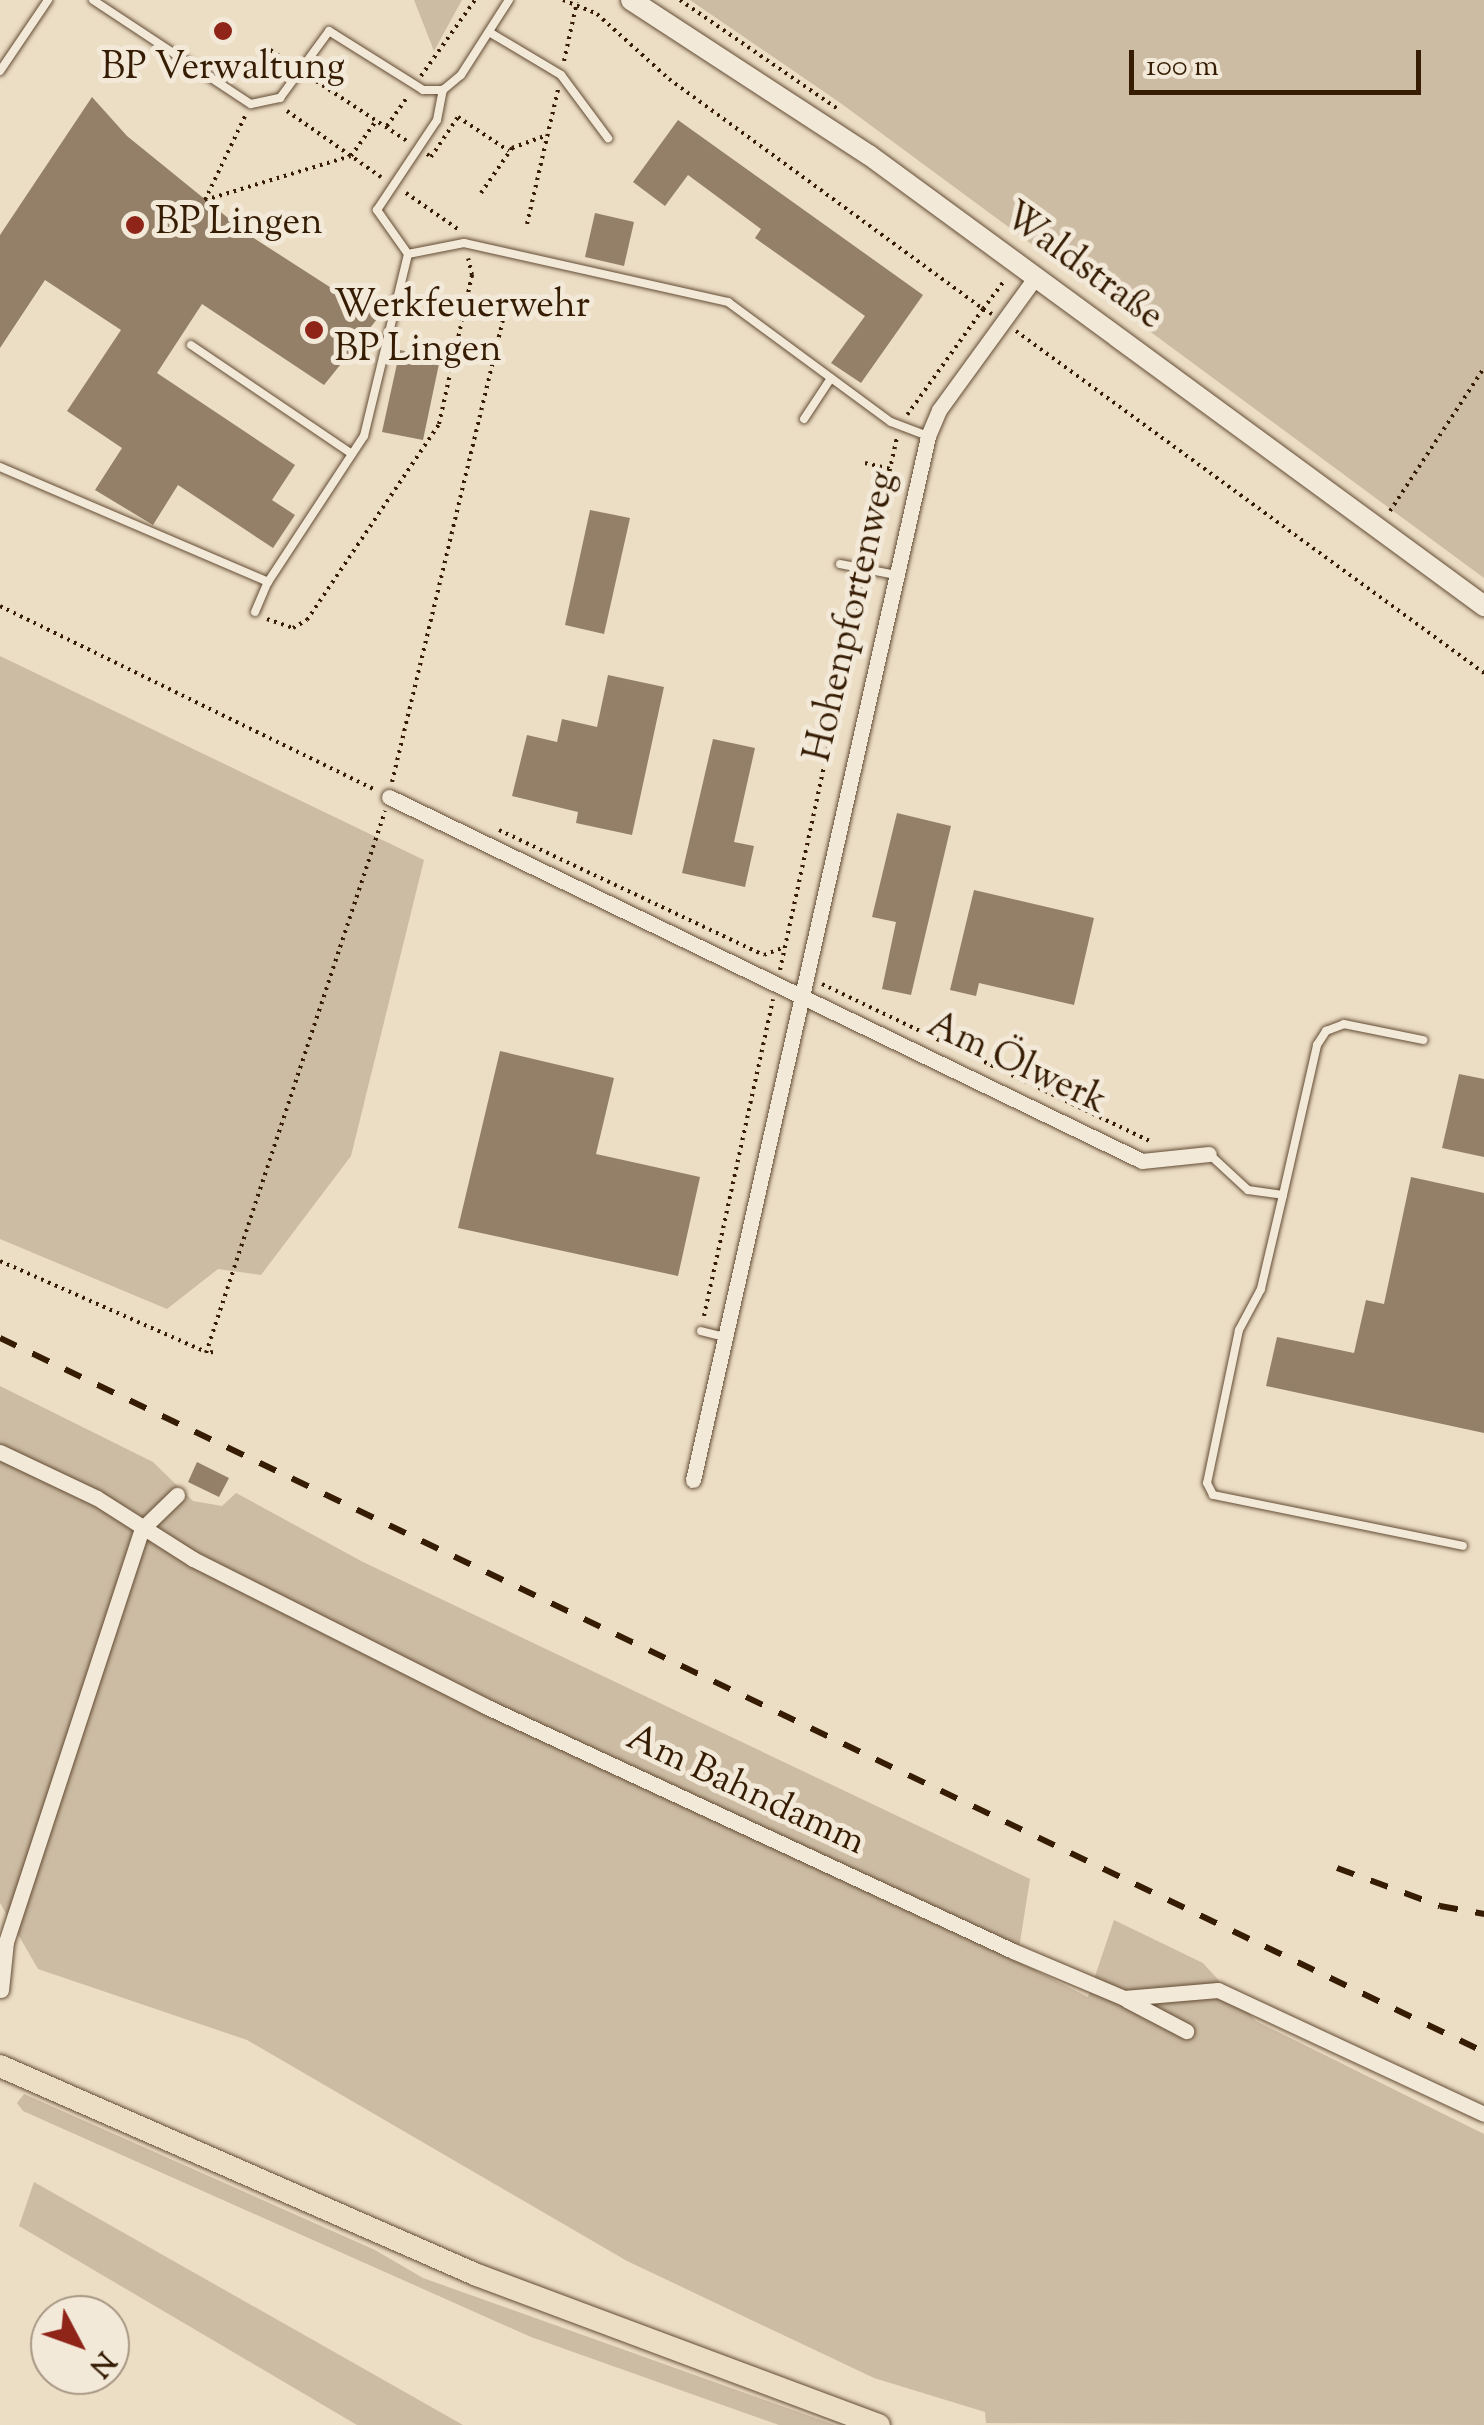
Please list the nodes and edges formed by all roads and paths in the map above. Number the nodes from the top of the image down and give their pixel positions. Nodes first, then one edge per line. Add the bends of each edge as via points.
1 (48, 0) edge
2 (94, 0) edge
3 (475, 0) edge
4 (509, 0) edge
5 (563, 0) edge
6 (631, 0) edge
7 (489, 32) junction
8 (264, 46) dead end
9 (300, 70) junction
10 (0, 71) edge
11 (416, 85) junction
12 (443, 90) junction
13 (251, 104) junction
14 (376, 120) junction
15 (386, 127) junction
16 (608, 138) dead end
17 (418, 148) junction
18 (509, 152) junction
19 (481, 194) dead end
20 (526, 224) dead end
21 (408, 254) junction
22 (1017, 264) junction
23 (1036, 278) junction
24 (509, 296) dead end
25 (984, 308) junction
26 (1003, 322) junction
27 (191, 345) dead end
28 (1484, 368) edge
29 (831, 378) junction
30 (804, 419) dead end
31 (899, 426) junction
32 (928, 436) junction
33 (352, 454) junction
34 (865, 464) dead end
35 (0, 468) edge
36 (890, 469) junction
37 (1390, 512) dead end
38 (840, 564) dead end
39 (868, 569) junction
40 (896, 574) junction
41 (268, 582) junction
42 (0, 606) edge
43 (1484, 606) edge
44 (254, 612) dead end
45 (1484, 674) edge
46 (389, 797) junction
47 (488, 828) dead end
48 (784, 947) junction
49 (806, 977) junction
50 (776, 988) junction
51 (801, 999) junction
52 (1423, 1040) dead end
53 (1154, 1142) dead end
54 (1209, 1154) joint
55 (1282, 1195) junction
56 (0, 1261) edge
57 (700, 1331) joint
58 (725, 1337) junction
59 (206, 1352) junction
60 (213, 1352) dead end
61 (0, 1452) edge
62 (692, 1480) dead end
63 (177, 1494) dead end
64 (142, 1529) junction
65 (1463, 1546) dead end
66 (1, 1990) edge
67 (1124, 1998) junction
68 (1186, 2031) dead end
69 (0, 2066) edge
70 (1484, 2114) edge
71 (879, 2425) edge

1 - 10 lane
2 - 13 lane
3 - 11 path
4 - 7 lane
5 - 25 path via 597,14 670,79
6 - 22 street, Waldstraße via 760,79
7 - 12 lane
7 - 16 lane via 561,75
8 - 9 path
9 - 11 lane via 329,31
9 - 13 lane via 280,98
9 - 14 path
11 - 12 lane
11 - 15 path
12 - 17 lane via 437,120
13 - 14 path via 206,200 351,156
14 - 15 path
15 - 17 path
17 - 18 path via 432,158 458,117
17 - 21 lane via 377,210
18 - 19 path
18 - 20 path via 548,136
21 - 29 lane via 464,243 728,302
21 - 33 lane via 364,436
22 - 23 street, Waldstraße
22 - 25 path
23 - 26 street, Hohenpfortenweg
23 - 43 street, Waldstraße
24 - 46 path
25 - 26 path
25 - 31 path
26 - 32 street, Hohenpfortenweg via 938,410
26 - 45 path
27 - 33 lane
28 - 37 path
29 - 30 lane
29 - 31 lane
31 - 32 lane
31 - 36 path
32 - 40 street, Hohenpfortenweg
33 - 41 lane
34 - 36 path
35 - 41 lane
36 - 39 path
38 - 39 lane
39 - 40 lane
39 - 48 path
40 - 49 street, Hohenpfortenweg
41 - 44 lane
42 - 46 path
46 - 50 street
46 - 59 path
47 - 48 path via 764,955
48 - 49 path via 779,973
49 - 51 street, Hohenpfortenweg
49 - 53 path
50 - 51 street
50 - 57 path
51 - 54 street, Am Ölwerk via 1142,1160
51 - 58 street, Hohenpfortenweg
52 - 55 lane via 1344,1024 1326,1031
54 - 55 lane via 1248,1190
55 - 65 lane via 1261,1289 1240,1330 1206,1483 1213,1495
56 - 59 path
57 - 58 lane
58 - 62 street, Hohenpfortenweg
59 - 60 path
61 - 64 street, Am Bahndamm via 97,1498
63 - 64 street
64 - 66 street via 6,1942
64 - 67 street, Am Bahndamm via 485,1706
67 - 68 street
67 - 70 street, Am Bahndamm via 1218,1990
69 - 71 main road via 477,2275

